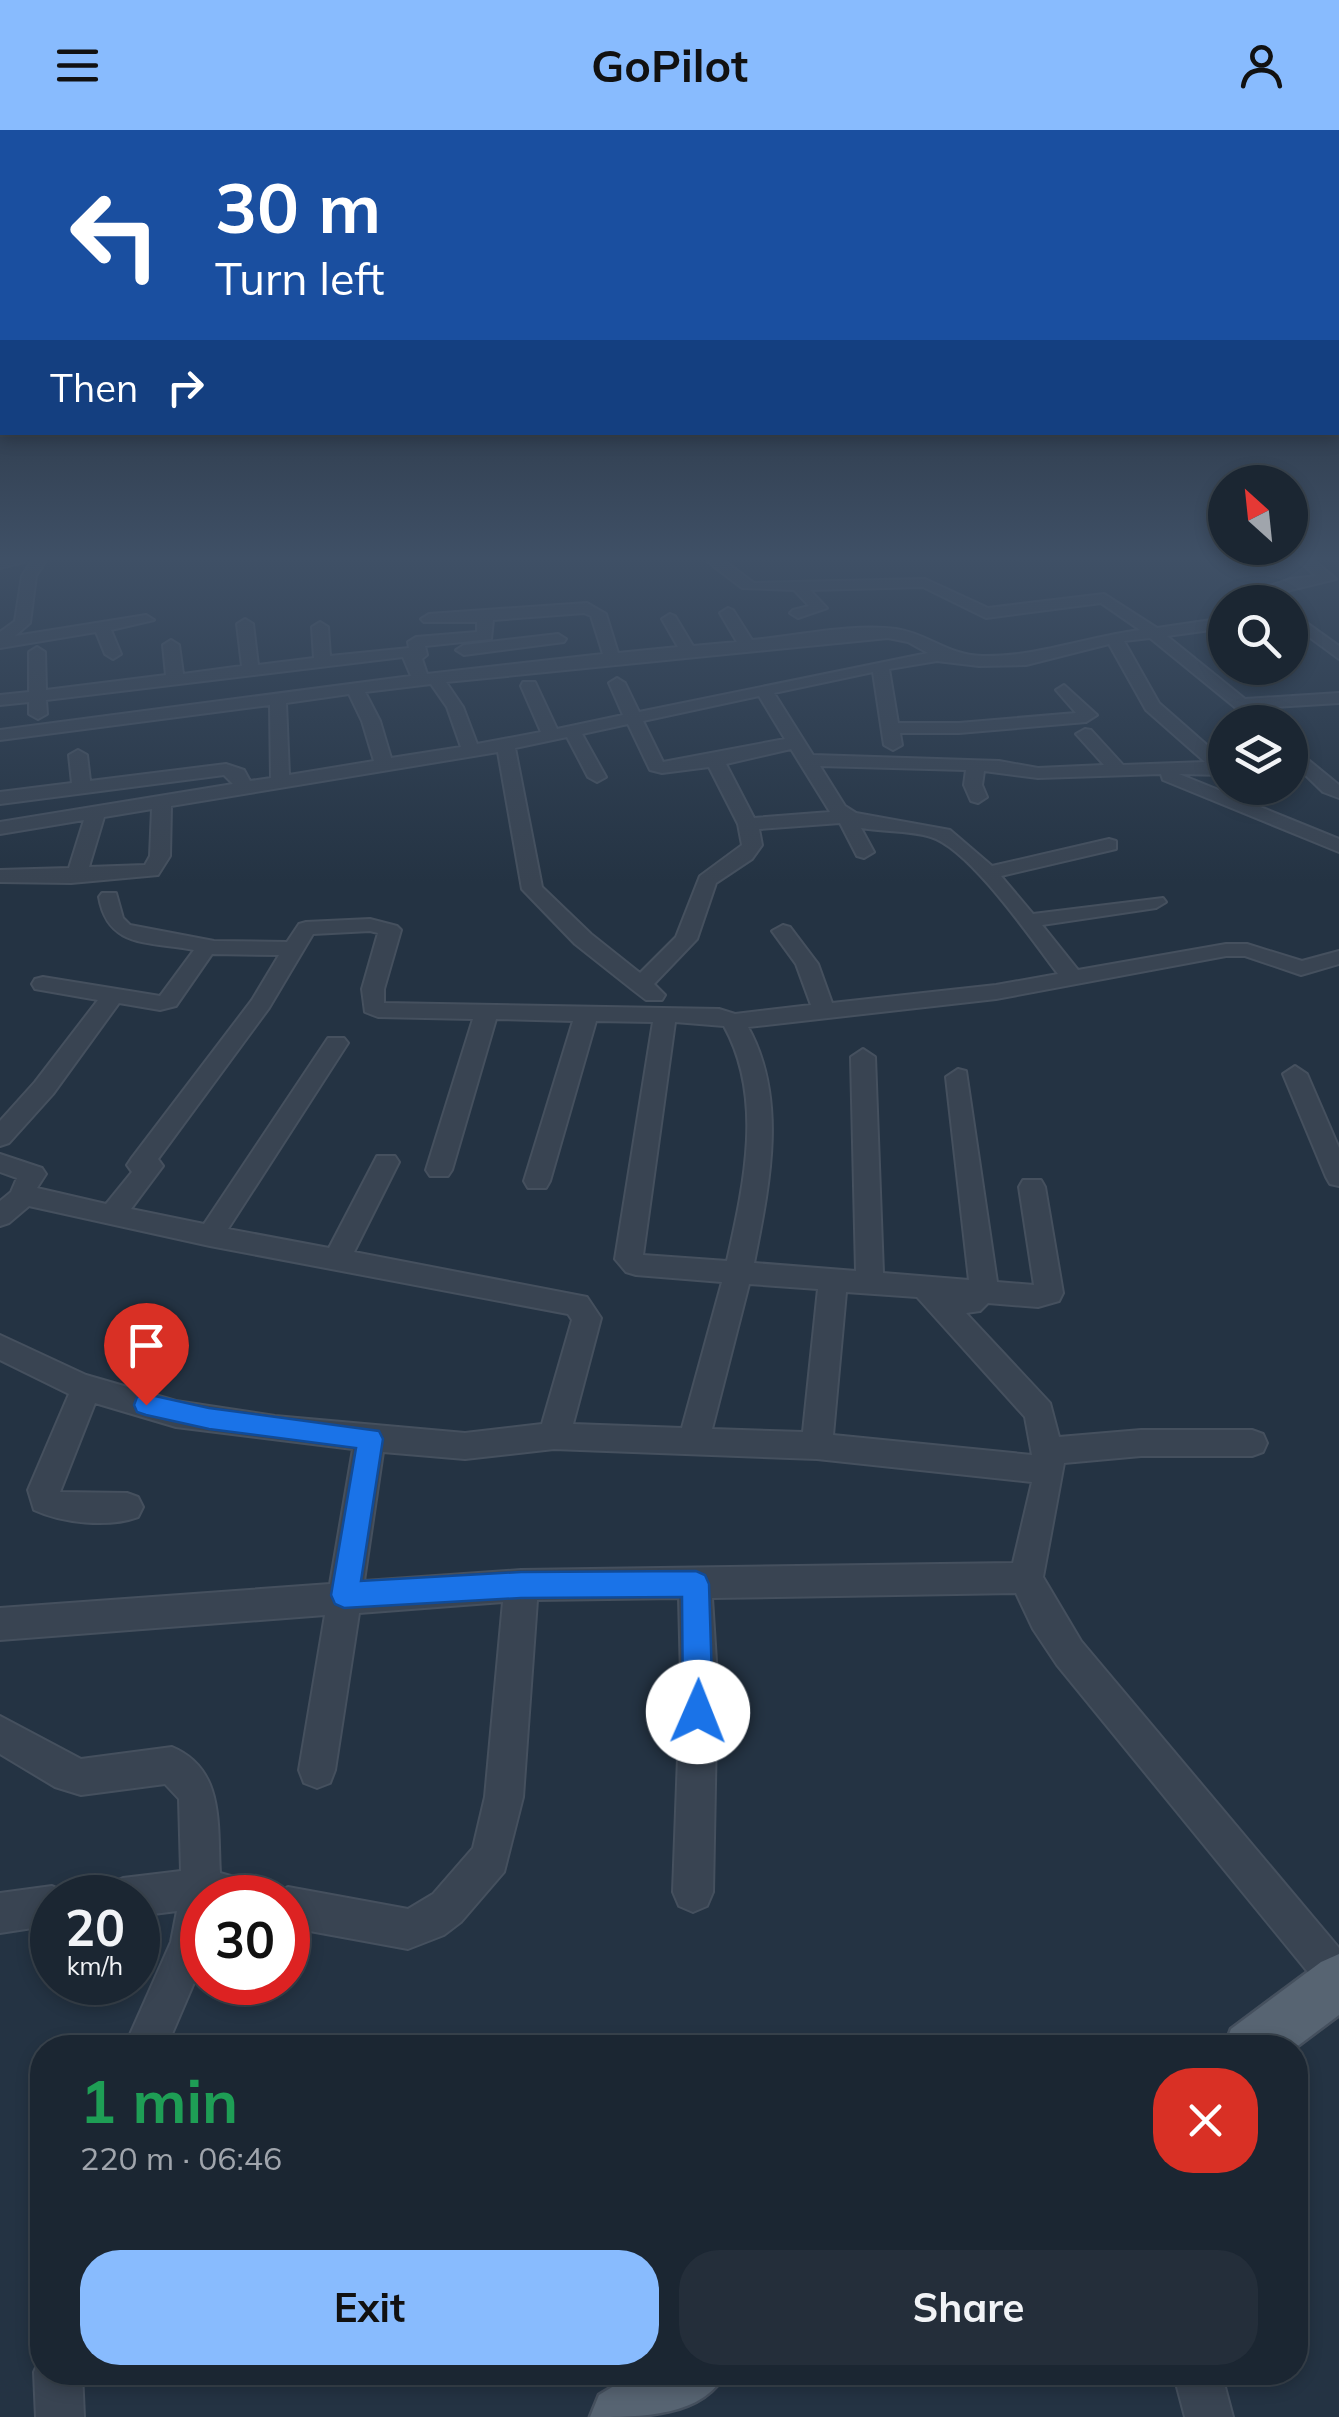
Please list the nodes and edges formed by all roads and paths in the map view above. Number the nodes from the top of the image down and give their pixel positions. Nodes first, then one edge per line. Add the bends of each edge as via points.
1 (750, 668) edge
2 (38, 669) edge
3 (174, 669) edge
4 (261, 669) edge
5 (422, 669) edge
6 (520, 669) edge
7 (620, 669) edge
8 (748, 669) edge
9 (880, 669) edge
10 (1131, 669) edge
11 (1198, 669) edge
12 (250, 670) joint
13 (175, 679) junction
14 (427, 679) junction
15 (529, 686) dead end
16 (355, 689) junction
17 (1064, 690) dead end
18 (40, 696) junction
19 (1339, 698) edge
20 (1316, 699) junction
21 (0, 700) edge
22 (278, 700) junction
23 (1241, 704) joint
24 (1339, 718) edge
25 (632, 719) junction
26 (891, 728) junction
27 (38, 731) junction
28 (572, 731) junction
29 (1085, 734) dead end
30 (0, 735) edge
31 (550, 736) junction
32 (797, 742) junction
33 (506, 745) junction
34 (470, 751) junction
35 (78, 755) dead end
36 (1208, 755) edge
37 (809, 760) junction
38 (715, 761) junction
39 (896, 761) junction
40 (384, 765) junction
41 (976, 765) junction
42 (1308, 768) edge
43 (1208, 769) edge
44 (1118, 771) junction
45 (1157, 771) junction
46 (1308, 774) edge
47 (1314, 774) junction
48 (598, 777) dead end
49 (280, 781) junction
50 (244, 788) junction
51 (82, 789) junction
52 (1339, 792) edge
53 (0, 798) edge
54 (978, 798) dead end
55 (162, 803) junction
56 (96, 815) dead end
57 (846, 817) junction
58 (748, 824) junction
59 (0, 828) edge
60 (1109, 846) dead end
61 (1339, 846) edge
62 (864, 852) dead end
63 (986, 873) junction
64 (0, 876) edge
65 (71, 876) junction
66 (109, 897) dead end
67 (1156, 902) dead end
68 (1027, 921) junction
69 (783, 931) dead end
70 (213, 947) junction
71 (294, 949) junction
72 (1339, 957) edge
73 (1073, 979) junction
74 (43, 984) dead end
75 (641, 985) junction
76 (112, 996) junction
77 (824, 1011) junction
78 (587, 1013) junction
79 (486, 1014) junction
80 (672, 1015) junction
81 (734, 1021) junction
82 (336, 1042) dead end
83 (863, 1057) dead end
84 (1295, 1074) dead end
85 (958, 1076) dead end
86 (0, 1138) edge
87 (386, 1162) dead end
88 (0, 1163) edge
89 (438, 1170) dead end
90 (1339, 1178) edge
91 (537, 1181) dead end
92 (1032, 1187) dead end
93 (24, 1196) junction
94 (112, 1214) junction
95 (0, 1216) edge
96 (210, 1236) junction
97 (337, 1260) junction
98 (736, 1270) junction
99 (833, 1279) junction
100 (870, 1282) junction
101 (924, 1286) junction
102 (984, 1290) junction
103 (954, 1318) junction
104 (0, 1347) edge
105 (86, 1387) junction
106 (554, 1436) junction
107 (370, 1439) junction
108 (693, 1441) junction
109 (1252, 1443) dead end
110 (817, 1446) junction
111 (1048, 1460) junction
112 (127, 1506) dead end
113 (1026, 1578) junction
114 (696, 1584) junction
115 (521, 1585) junction
116 (344, 1595) junction
117 (0, 1624) edge
118 (0, 1734) edge
119 (317, 1770) dead end
120 (200, 1875) edge
121 (693, 1892) dead end
122 (30, 1909) edge
123 (310, 1911) edge
124 (0, 1913) edge
125 (180, 1969) edge
126 (1301, 2010) edge
127 (151, 2035) edge
128 (59, 2385) edge
129 (674, 2385) edge
130 (1200, 2385) edge
131 (60, 2417) edge
132 (621, 2417) edge
133 (1209, 2417) edge

1 - 32 street
2 - 18 street
3 - 13 street
4 - 12 street
5 - 14 street
6 - 14 street
7 - 25 street
8 - 25 street
9 - 26 street
10 - 36 street via 1152,706
11 - 23 street
12 - 13 street
13 - 18 street
14 - 16 street
14 - 34 street via 455,708
15 - 31 street
16 - 22 street
16 - 40 street
17 - 26 street via 1086,717
18 - 21 street
18 - 27 street
19 - 20 street
20 - 23 street
20 - 24 street
22 - 27 street
22 - 49 street
25 - 28 street
25 - 38 street via 656,766
26 - 39 street
27 - 30 street
28 - 31 street
28 - 48 street
29 - 44 street
31 - 33 street
32 - 37 street
32 - 38 street
33 - 34 street
33 - 75 street via 532,889
34 - 40 street
35 - 51 street
37 - 39 street
37 - 57 street
38 - 58 street
39 - 41 street
40 - 49 street
41 - 44 street via 1038,774
41 - 54 street
42 - 47 street
43 - 45 street
44 - 45 street
45 - 61 street
46 - 47 street
47 - 52 street
49 - 50 street
50 - 51 street via 238,774 226,769
50 - 55 street
51 - 53 street
55 - 59 street
55 - 65 street via 160,856 151,871
56 - 65 street
57 - 58 street
57 - 62 street
57 - 63 street via 945,834
58 - 75 street via 749,851 707,880 686,939
60 - 63 street
63 - 68 street
64 - 65 street
66 - 70 street via 123,930
67 - 68 street
68 - 73 street
69 - 77 street via 807,964
70 - 71 street
70 - 76 street via 201,952 164,1003
71 - 79 street via 313,925 386,928 391,938 373,1006 397,1013
71 - 94 street
72 - 73 street via 1301,968 1226,950
73 - 77 street
74 - 76 street
75 - 80 street
76 - 86 street
77 - 81 street
78 - 79 street
78 - 80 street
78 - 91 street
79 - 89 street
80 - 81 street
80 - 98 street via 629,1260
81 - 98 street via 754,1066 759,1101 751,1200
82 - 96 street
83 - 100 street
84 - 90 street
85 - 102 street
87 - 97 street
88 - 93 street via 33,1174
92 - 102 street via 1049,1293
93 - 94 street
93 - 95 street
94 - 96 street
96 - 97 street
97 - 106 street via 577,1305 587,1318
98 - 99 street
98 - 108 street
99 - 100 street
99 - 110 street
100 - 101 street
101 - 102 street
101 - 103 street
102 - 103 street
103 - 111 street via 1039,1412
104 - 105 street
105 - 107 street via 176,1414
105 - 112 street via 45,1500 58,1506
106 - 107 street via 465,1446
106 - 108 street
107 - 116 street
108 - 110 street
109 - 111 street via 1141,1443
110 - 111 street
111 - 113 street
113 - 114 street
113 - 126 street via 1045,1618
114 - 115 street
114 - 121 street
115 - 116 street
115 - 123 street via 504,1797 490,1858 447,1908 408,1930
116 - 117 street
116 - 119 street
118 - 120 street via 81,1777 172,1764 197,1792
122 - 124 street
125 - 127 street
128 - 131 street
129 - 132 main road
130 - 133 street

